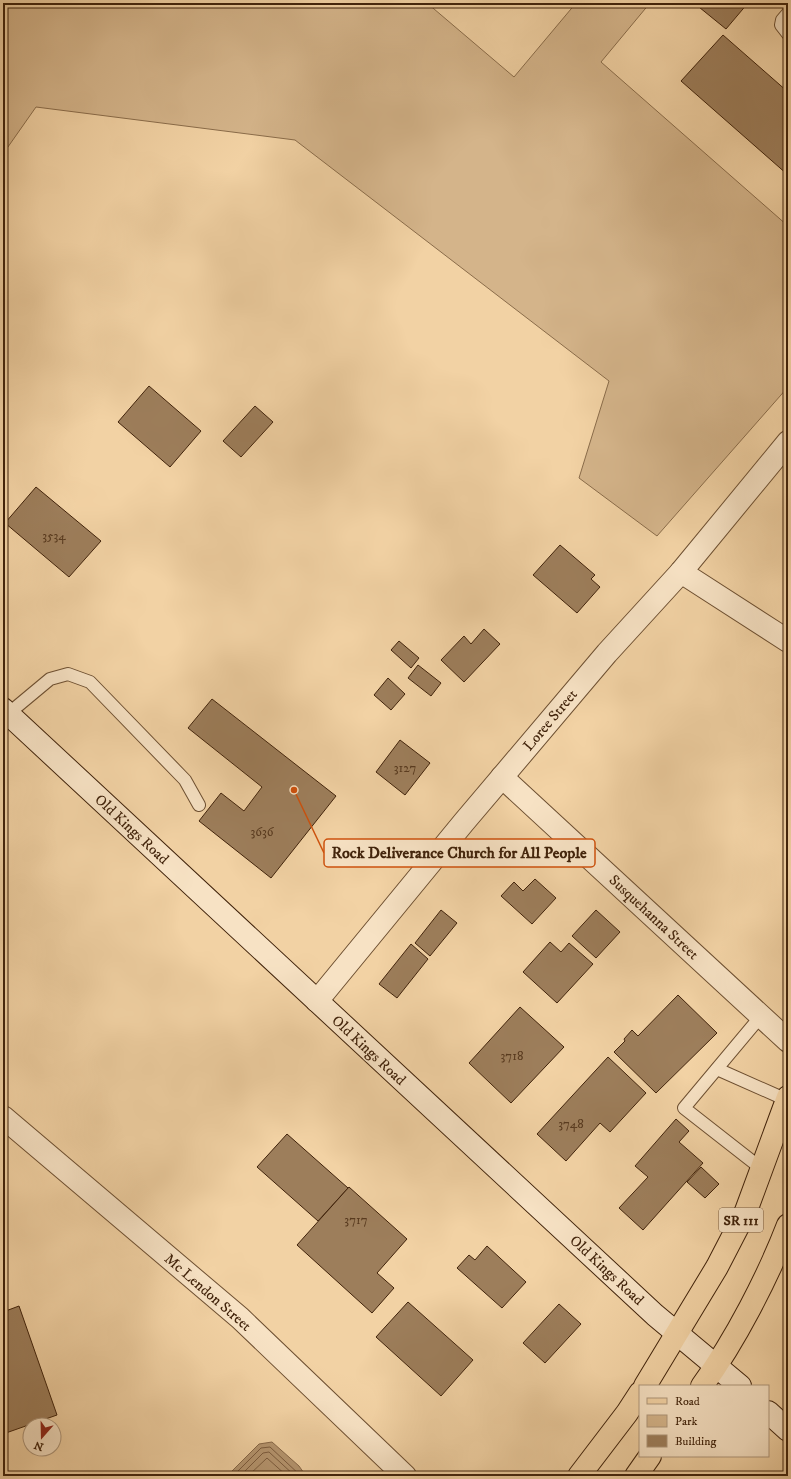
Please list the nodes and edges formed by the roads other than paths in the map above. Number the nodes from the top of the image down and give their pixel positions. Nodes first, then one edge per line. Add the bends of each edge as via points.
1 (788, 13) edge
2 (788, 34) edge
3 (788, 442) edge
4 (681, 572) junction
5 (788, 641) edge
6 (6, 711) edge
7 (502, 777) junction
8 (199, 804) dead end
9 (317, 1001) junction
10 (761, 1016) junction
11 (788, 1041) edge
12 (717, 1069) junction
13 (788, 1099) edge
14 (3, 1117) edge
15 (762, 1169) junction
16 (788, 1225) edge
17 (677, 1334) junction
18 (716, 1366) junction
19 (646, 1385) edge
20 (703, 1385) edge
21 (739, 1385) edge
22 (639, 1395) edge
23 (769, 1413) edge
24 (788, 1430) edge
25 (649, 1457) edge
26 (405, 1476) edge
27 (579, 1476) edge
28 (636, 1476) edge

1 - 2 lane via 781,25
3 - 4 street, Loree Street
4 - 5 street
4 - 7 street, Loree Street via 607,653
6 - 8 lane via 50,679 68,674 90,682 185,780
6 - 9 street, Old Kings Road
7 - 9 street, Loree Street
7 - 10 street, Susquehanna Street
9 - 17 street, Old Kings Road
10 - 11 street, Susquehanna Street
10 - 12 lane
12 - 13 lane
12 - 15 lane via 684,1108
13 - 15 main road, SR 111
14 - 26 street, Mc Lendon Street via 240,1318
15 - 17 main road, SR 111 via 746,1211 717,1267
16 - 18 main road, SR 111 via 755,1297
17 - 18 street, Old Kings Road
17 - 19 main road, SR 111
18 - 20 main road, SR 111
18 - 21 street, Old Kings Road
22 - 27 main road
23 - 24 street
25 - 28 main road

